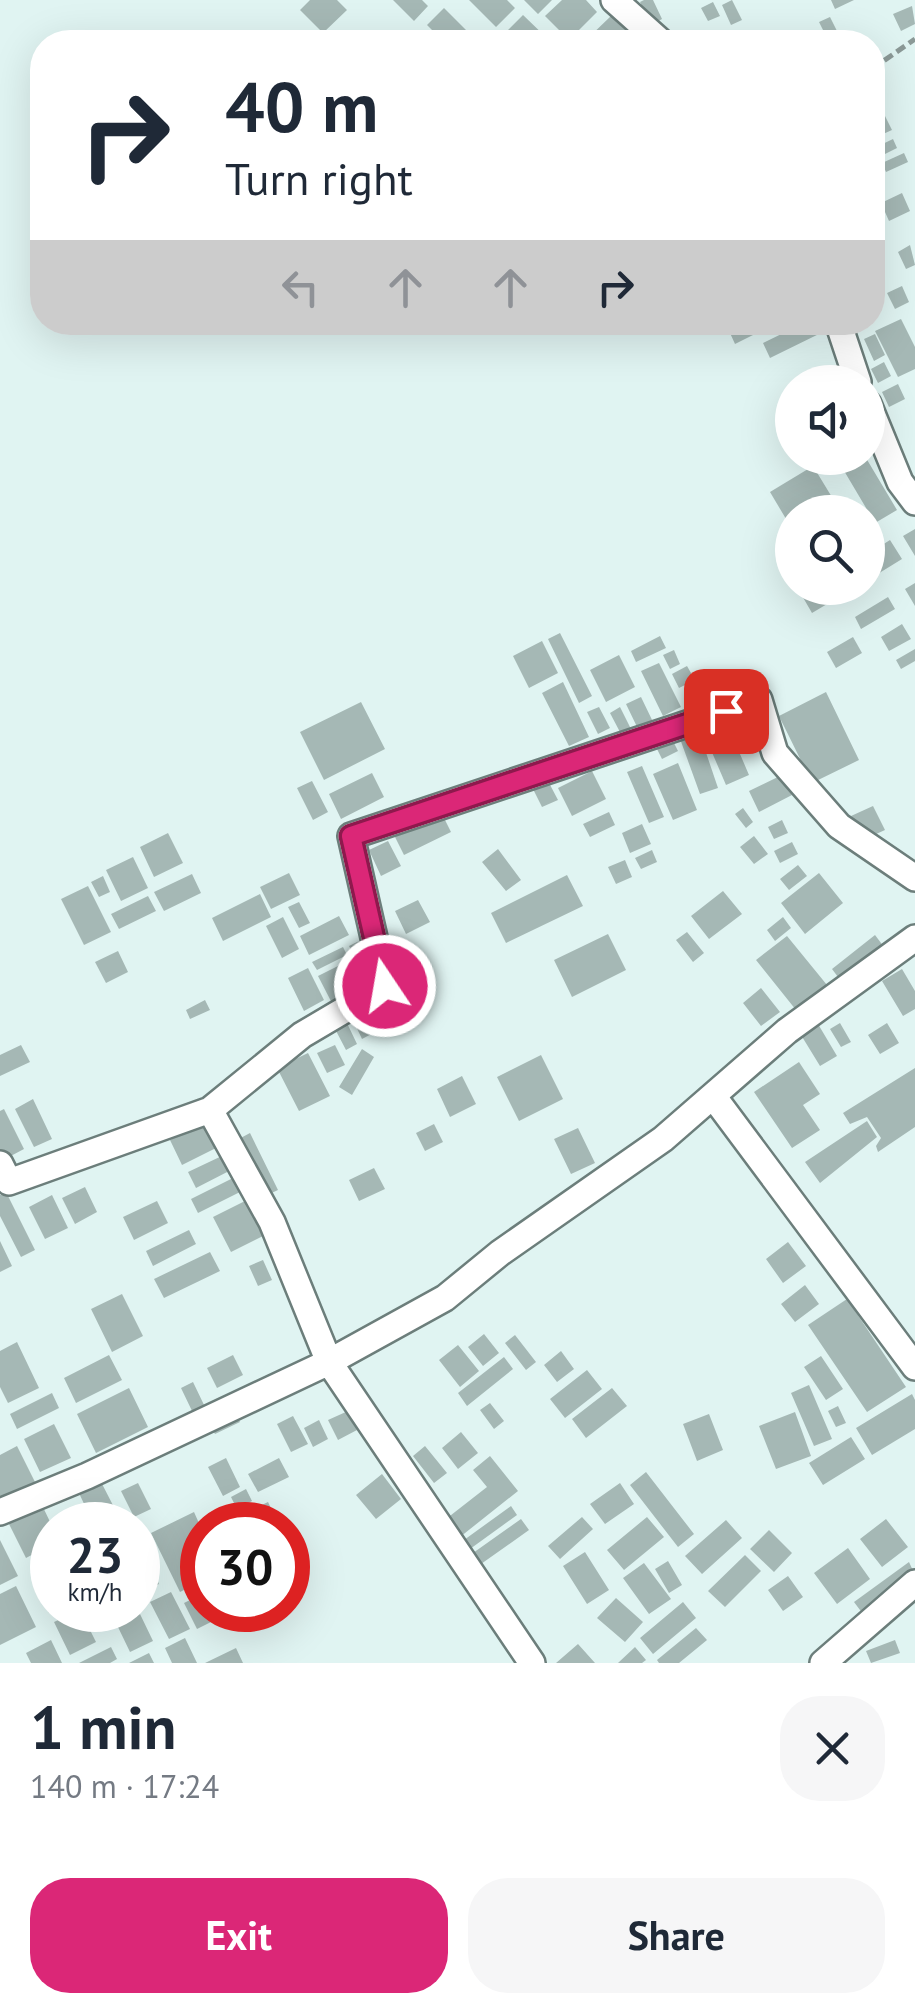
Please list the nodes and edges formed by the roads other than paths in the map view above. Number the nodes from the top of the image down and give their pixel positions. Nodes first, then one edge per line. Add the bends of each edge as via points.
1 (614, 0) edge
2 (648, 30) edge
3 (842, 335) edge
4 (852, 365) edge
5 (885, 445) edge
6 (915, 502) edge
7 (915, 878) edge
8 (915, 938) edge
9 (713, 1096) junction
10 (210, 1110) junction
11 (0, 1164) edge
12 (329, 1362) junction
13 (915, 1367) edge
14 (0, 1512) edge
15 (915, 1583) edge
16 (532, 1663) edge
17 (823, 1663) edge

1 - 2 street
3 - 4 street
5 - 6 street
7 - 10 street via 840,826 775,753 759,700 614,747 351,836 385,986 302,1035
8 - 9 street via 786,1032
9 - 12 street via 663,1140 444,1298
9 - 13 street
10 - 11 street via 9,1182
10 - 12 street via 272,1222
12 - 14 street
12 - 16 street
15 - 17 street

